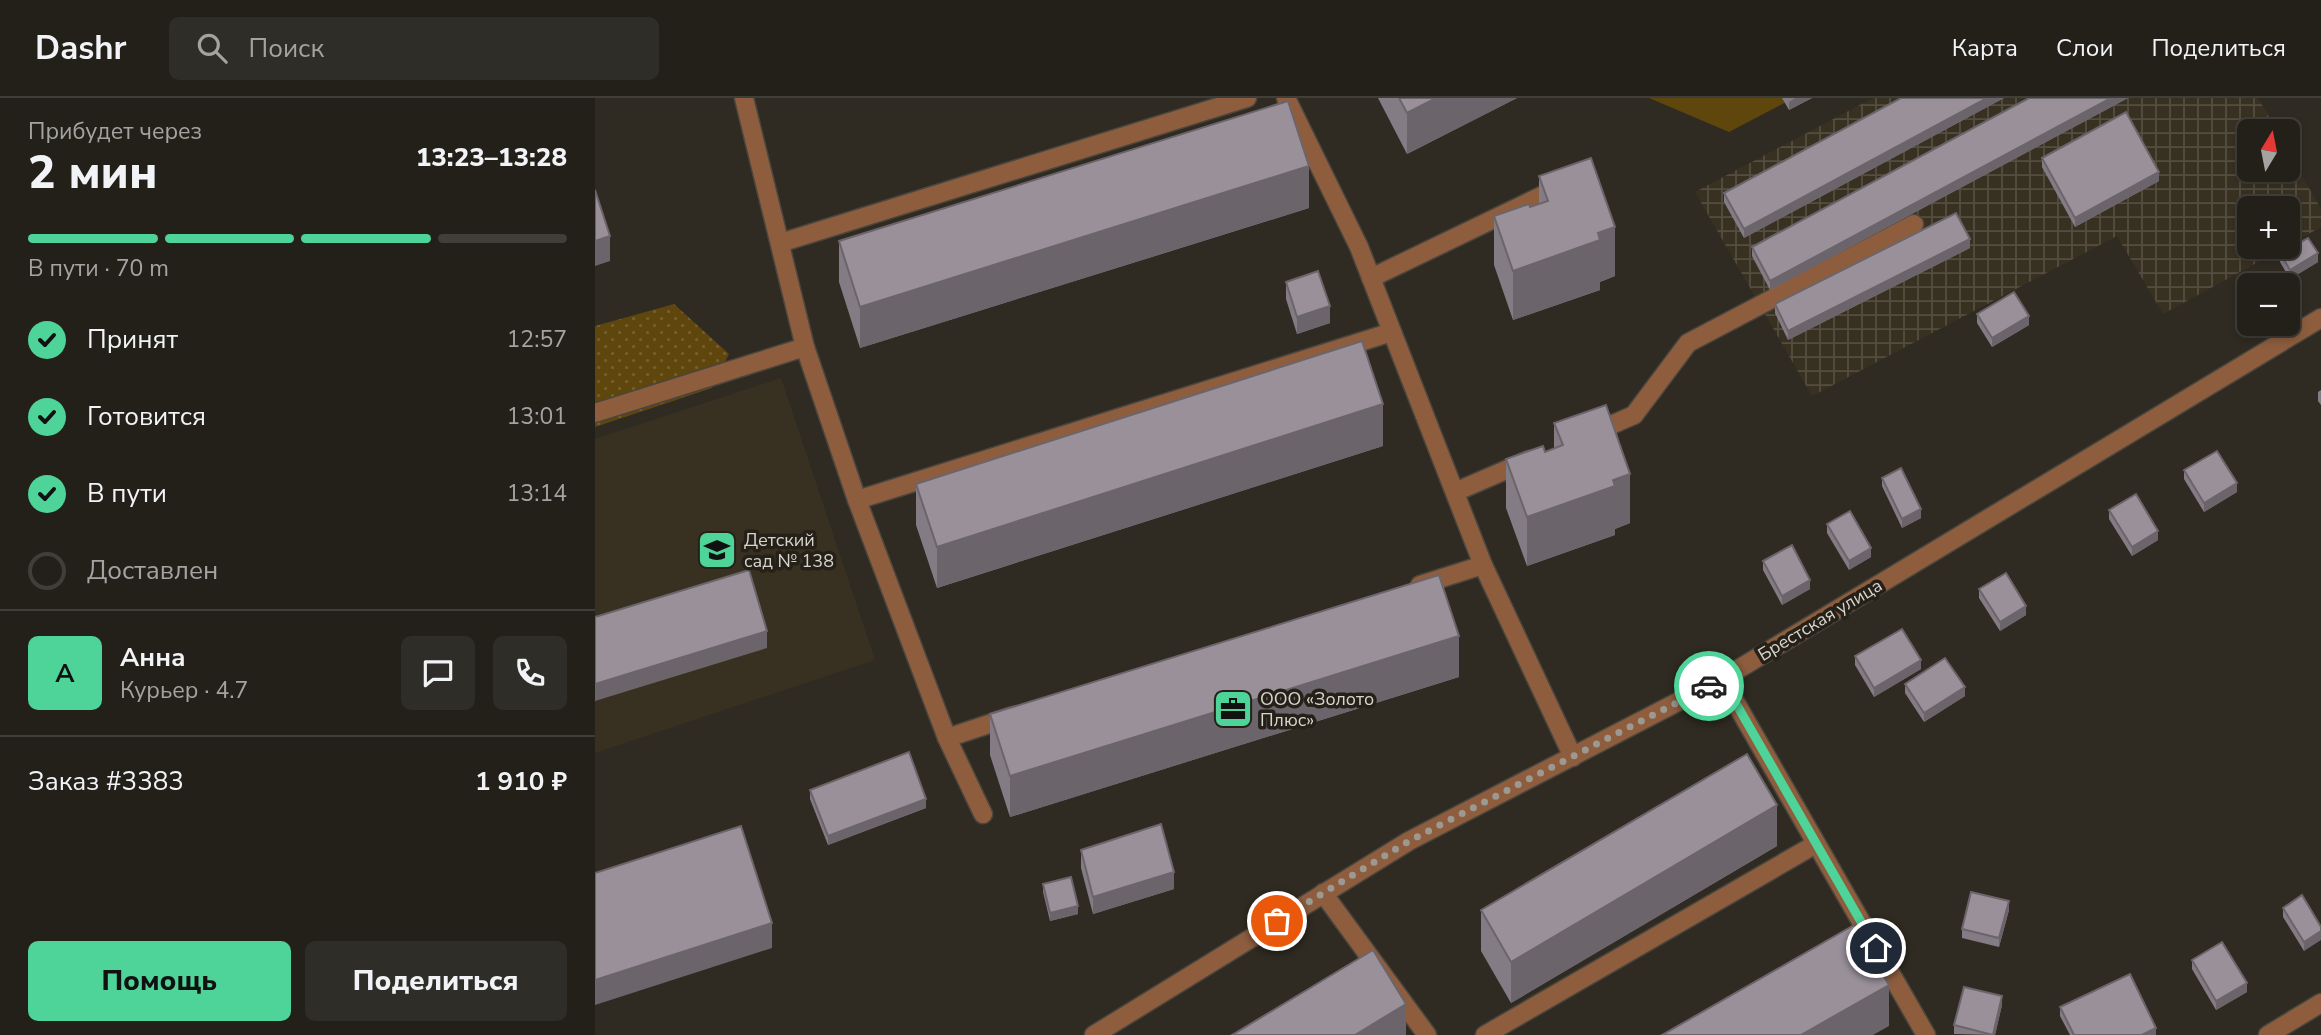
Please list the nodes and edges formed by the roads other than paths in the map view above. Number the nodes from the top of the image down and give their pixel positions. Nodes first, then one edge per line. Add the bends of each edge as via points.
1 (744, 98) edge
2 (1247, 98) edge
3 (1286, 98) edge
4 (1572, 181) edge
5 (1914, 224) dead end
6 (780, 243) junction
7 (1371, 278) junction
8 (2321, 318) edge
9 (1392, 332) junction
10 (805, 347) junction
11 (595, 413) edge
12 (1583, 437) edge
13 (1544, 453) edge
14 (1455, 492) junction
15 (857, 500) junction
16 (1483, 565) junction
17 (1405, 590) edge
18 (1722, 679) junction
19 (1025, 712) edge
20 (947, 738) junction
21 (1573, 757) junction
22 (983, 814) dead end
23 (1816, 844) junction
24 (1323, 893) junction
25 (2321, 1003) edge
26 (1094, 1035) edge
27 (1427, 1035) edge
28 (1485, 1035) edge
29 (1926, 1035) edge
30 (2268, 1035) edge

1 - 6 street
2 - 6 street
3 - 7 street
4 - 7 street
5 - 12 street via 1688,343 1634,415
6 - 10 street
7 - 9 street
8 - 18 street, Брестская улица
9 - 14 street
9 - 15 street
10 - 11 street
10 - 15 street
13 - 14 street
14 - 16 street
15 - 20 street
16 - 17 street
16 - 21 street
18 - 21 street, Брестская улица
18 - 23 street
19 - 20 street
20 - 22 street
21 - 24 street, Брестская улица via 1409,841
23 - 28 street
23 - 29 street via 1858,929
24 - 26 street, Брестская улица
24 - 27 street
25 - 30 street

